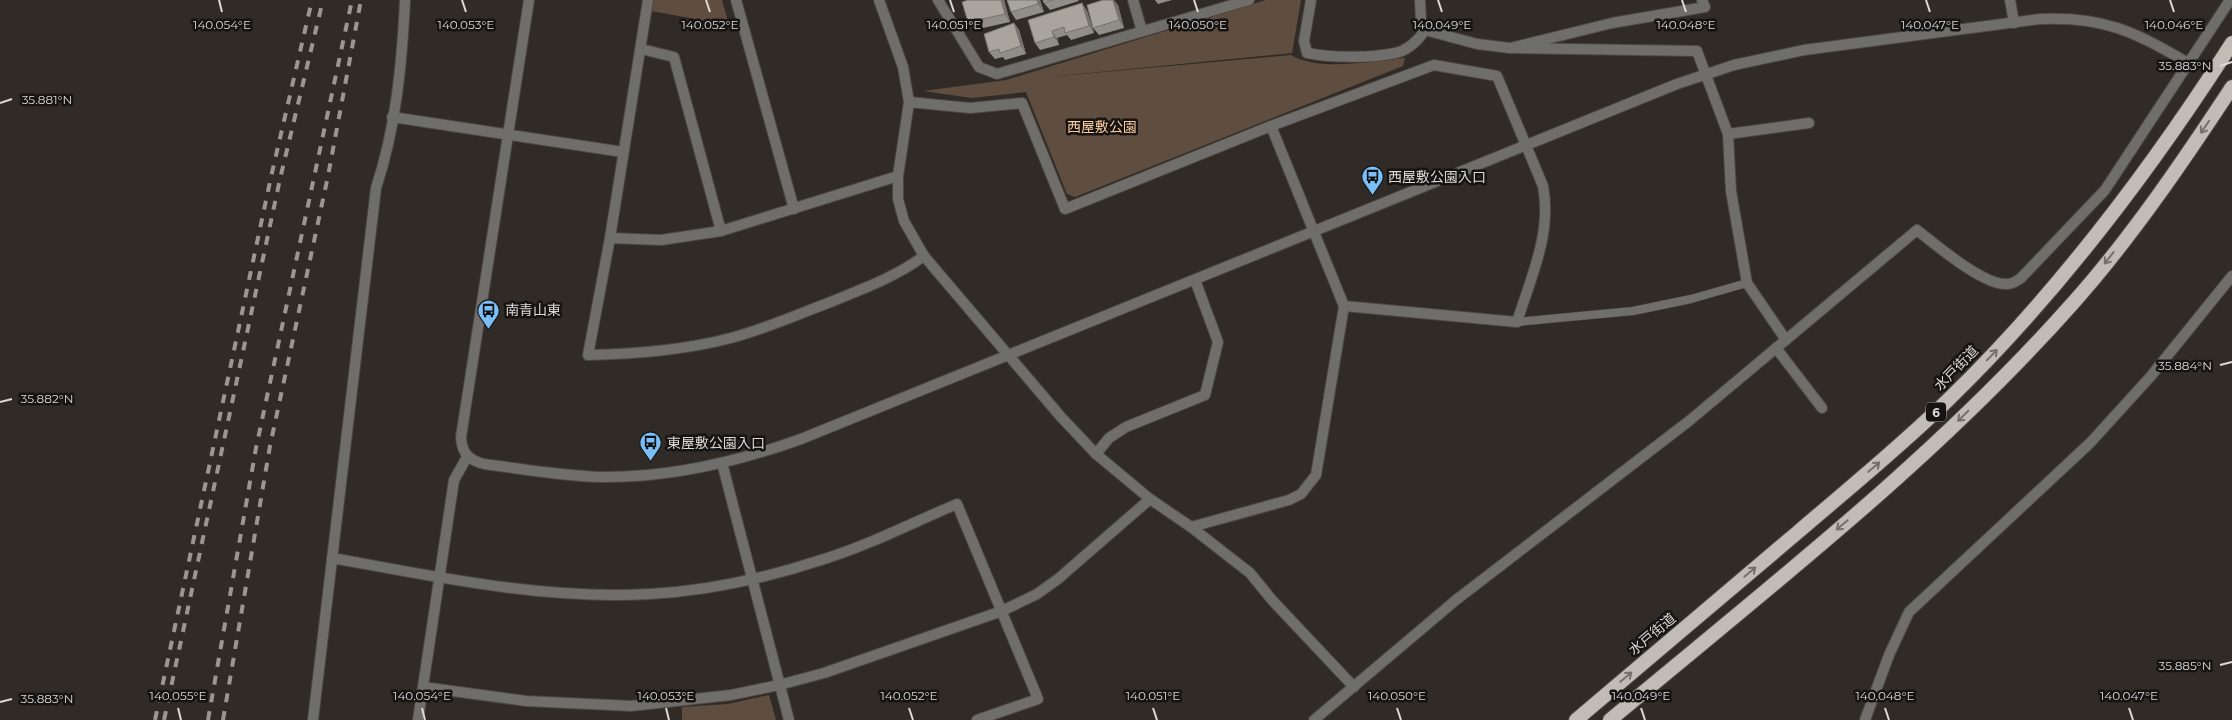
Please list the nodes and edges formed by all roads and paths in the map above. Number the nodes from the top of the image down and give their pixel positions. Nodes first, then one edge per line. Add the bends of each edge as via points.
1 (405, 0) edge
2 (529, 0) edge
3 (648, 0) edge
4 (736, 0) edge
5 (878, 0) edge
6 (940, 0) edge
7 (1133, 0) edge
8 (1249, 0) edge
9 (1311, 0) edge
10 (1420, 0) edge
11 (1702, 0) edge
12 (2010, 0) edge
13 (2230, 0) edge
14 (2014, 23) junction
15 (1425, 30) junction
16 (1142, 31) junction
17 (2232, 43) edge
18 (1510, 48) junction
19 (641, 49) junction
20 (2188, 63) junction
21 (1705, 73) junction
22 (2232, 87) edge
23 (909, 102) junction
24 (392, 118) junction
25 (1809, 123) dead end
26 (1271, 126) junction
27 (508, 134) junction
28 (1728, 134) junction
29 (1527, 146) junction
30 (623, 152) junction
31 (898, 176) junction
32 (794, 209) junction
33 (721, 231) junction
34 (1313, 232) junction
35 (610, 238) junction
36 (924, 256) junction
37 (2232, 276) edge
38 (1195, 280) junction
39 (1747, 283) junction
40 (1344, 306) junction
41 (1517, 322) junction
42 (1786, 340) junction
43 (1776, 348) junction
44 (1010, 356) junction
45 (1822, 408) dead end
46 (1096, 454) junction
47 (468, 457) junction
48 (722, 463) junction
49 (1150, 499) junction
50 (1191, 527) junction
51 (332, 558) junction
52 (438, 577) junction
53 (751, 578) junction
54 (1002, 611) junction
55 (779, 685) junction
56 (1354, 686) junction
57 (423, 687) junction
58 (313, 720) edge
59 (418, 720) edge
60 (789, 720) edge
61 (977, 720) edge
62 (1314, 720) edge
63 (1576, 720) edge
64 (1610, 720) edge
65 (1865, 720) edge

1 - 24 street via 402,60
2 - 27 street
3 - 19 street
4 - 32 street
5 - 23 street via 902,67
6 - 16 street via 980,67 997,74
7 - 16 street
8 - 16 street
9 - 15 street via 1304,41 1307,53 1326,57 1397,53 1419,40
10 - 15 street via 1421,22
11 - 18 street via 1704,7 1612,23
12 - 14 street
13 - 20 street
14 - 20 street via 2065,18 2092,20 2129,31
14 - 21 street via 1804,50
15 - 18 street via 1477,44
63 -> 17 highway, 水戸街道 / 6 via 1896,448 2012,334 2099,232
18 - 21 street via 1697,51
19 - 30 street
19 - 33 street via 674,57
20 - 42 street via 2105,190 2021,278 2006,284 1993,281 1958,262 1918,230
21 - 28 street
21 - 29 street
22 -> 64 highway, 6 via 2192,148 2116,249 2028,352 1918,461
23 - 26 street via 970,108 1022,103 1065,209
23 - 31 street
24 - 27 street
24 - 51 street via 376,188
25 - 28 street
26 - 29 street via 1434,65 1497,76
26 - 34 street
27 - 30 street
27 - 47 street via 461,438 462,448
28 - 39 street via 1731,191
29 - 34 street
29 - 41 street via 1543,186 1545,223 1542,243
30 - 35 street
31 - 32 street
31 - 36 street via 898,199 904,221
32 - 33 street
33 - 35 street via 661,240
34 - 38 street
34 - 40 street
35 - 36 street via 588,355 656,351 731,338 885,281
36 - 44 street
37 - 65 street via 2151,376 2090,443 1909,612
38 - 44 street
38 - 46 street via 1218,342 1205,395 1126,427 1109,438
39 - 41 lane via 1633,311
39 - 42 street
40 - 41 street
40 - 50 street via 1316,475 1310,484 1301,494 1288,500
42 - 43 street
43 - 45 street
43 - 56 street via 1646,455 1456,600
44 - 46 street
44 - 48 street via 801,439
46 - 49 street
47 - 48 street via 484,464 601,477 644,476
47 - 52 street via 454,480
48 - 53 street
49 - 50 street
49 - 54 street via 1058,579 1037,594
50 - 56 street via 1250,573
51 - 52 street
51 - 58 street
52 - 53 street via 526,590 594,594 650,594 701,589
52 - 57 street
53 - 54 street via 821,560 956,504
53 - 55 street
54 - 55 street via 824,673
54 - 61 street via 1038,699
55 - 57 street via 731,695 631,706 579,706
55 - 60 street
56 - 62 street
57 - 59 street

